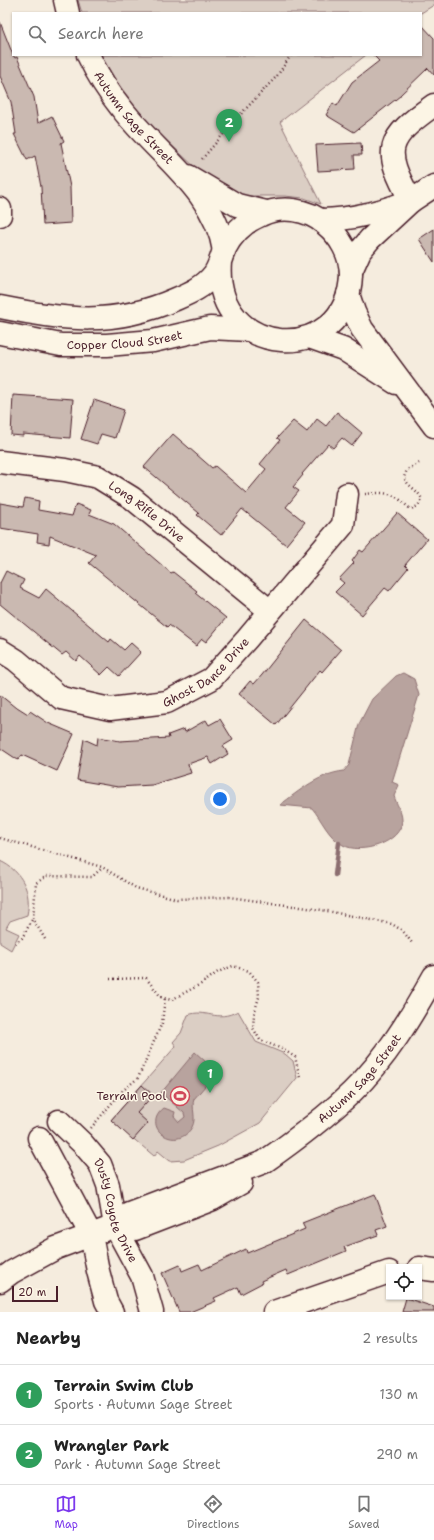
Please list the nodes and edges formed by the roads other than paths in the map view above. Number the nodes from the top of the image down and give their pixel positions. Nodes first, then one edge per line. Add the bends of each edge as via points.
1 (65, 0) edge
2 (68, 12) edge
3 (88, 56) edge
4 (434, 105) edge
5 (185, 175) junction
6 (434, 186) edge
7 (411, 201) junction
8 (0, 208) edge
9 (266, 212) junction
10 (0, 214) edge
11 (321, 220) junction
12 (222, 257) junction
13 (351, 271) junction
14 (348, 294) junction
15 (0, 307) edge
16 (249, 330) junction
17 (0, 333) edge
18 (309, 337) junction
19 (405, 389) junction
20 (434, 426) edge
21 (0, 462) edge
22 (347, 494) road end
23 (270, 612) junction
24 (0, 650) edge
25 (434, 976) edge
26 (59, 1121) dead end
27 (39, 1138) dead end
28 (114, 1226) junction
29 (91, 1235) junction
30 (422, 1268) edge
31 (434, 1270) edge
32 (386, 1273) edge
33 (0, 1281) edge
34 (112, 1312) edge
35 (152, 1312) edge
36 (274, 1312) edge

1 - 2 street
3 - 5 street, Autumn Sage Street via 122,110
4 - 7 street via 400,132 391,151 398,177
5 - 9 street, Autumn Sage Street via 237,205
5 - 12 street, Autumn Sage Street via 220,231
6 - 7 street
7 - 11 street via 362,216
7 - 13 street via 370,239 360,251
8 - 10 street
9 - 11 street via 294,210
9 - 12 street via 240,227 231,238
11 - 13 street via 342,242
12 - 15 street, Copper Cloud Street via 214,274 197,289 157,307 109,318 51,318
12 - 16 street via 221,288 224,300 231,312
13 - 14 street
14 - 18 street via 334,320
14 - 19 street via 362,329
16 - 17 street, Copper Cloud Street via 210,328 153,341 107,345 61,345
16 - 18 street via 260,336 278,340
18 - 19 street via 343,349
19 - 20 street
21 - 23 street, Long Rifle Drive via 98,477 132,498
22 - 23 street, Ghost Dance Drive via 343,525
23 - 24 street, Ghost Dance Drive via 211,679 167,702 110,709 61,698 16,660
25 - 28 street, Autumn Sage Street via 381,1059 352,1092 319,1121 264,1162 129,1213
26 - 28 street, Dusty Coyote Drive via 100,1164 108,1185
27 - 29 street
28 - 29 street, Autumn Sage Street
28 - 35 street, Dusty Coyote Drive via 142,1276
29 - 33 street, Autumn Sage Street via 56,1248
29 - 34 street via 106,1301
30 - 31 street
32 - 36 street

